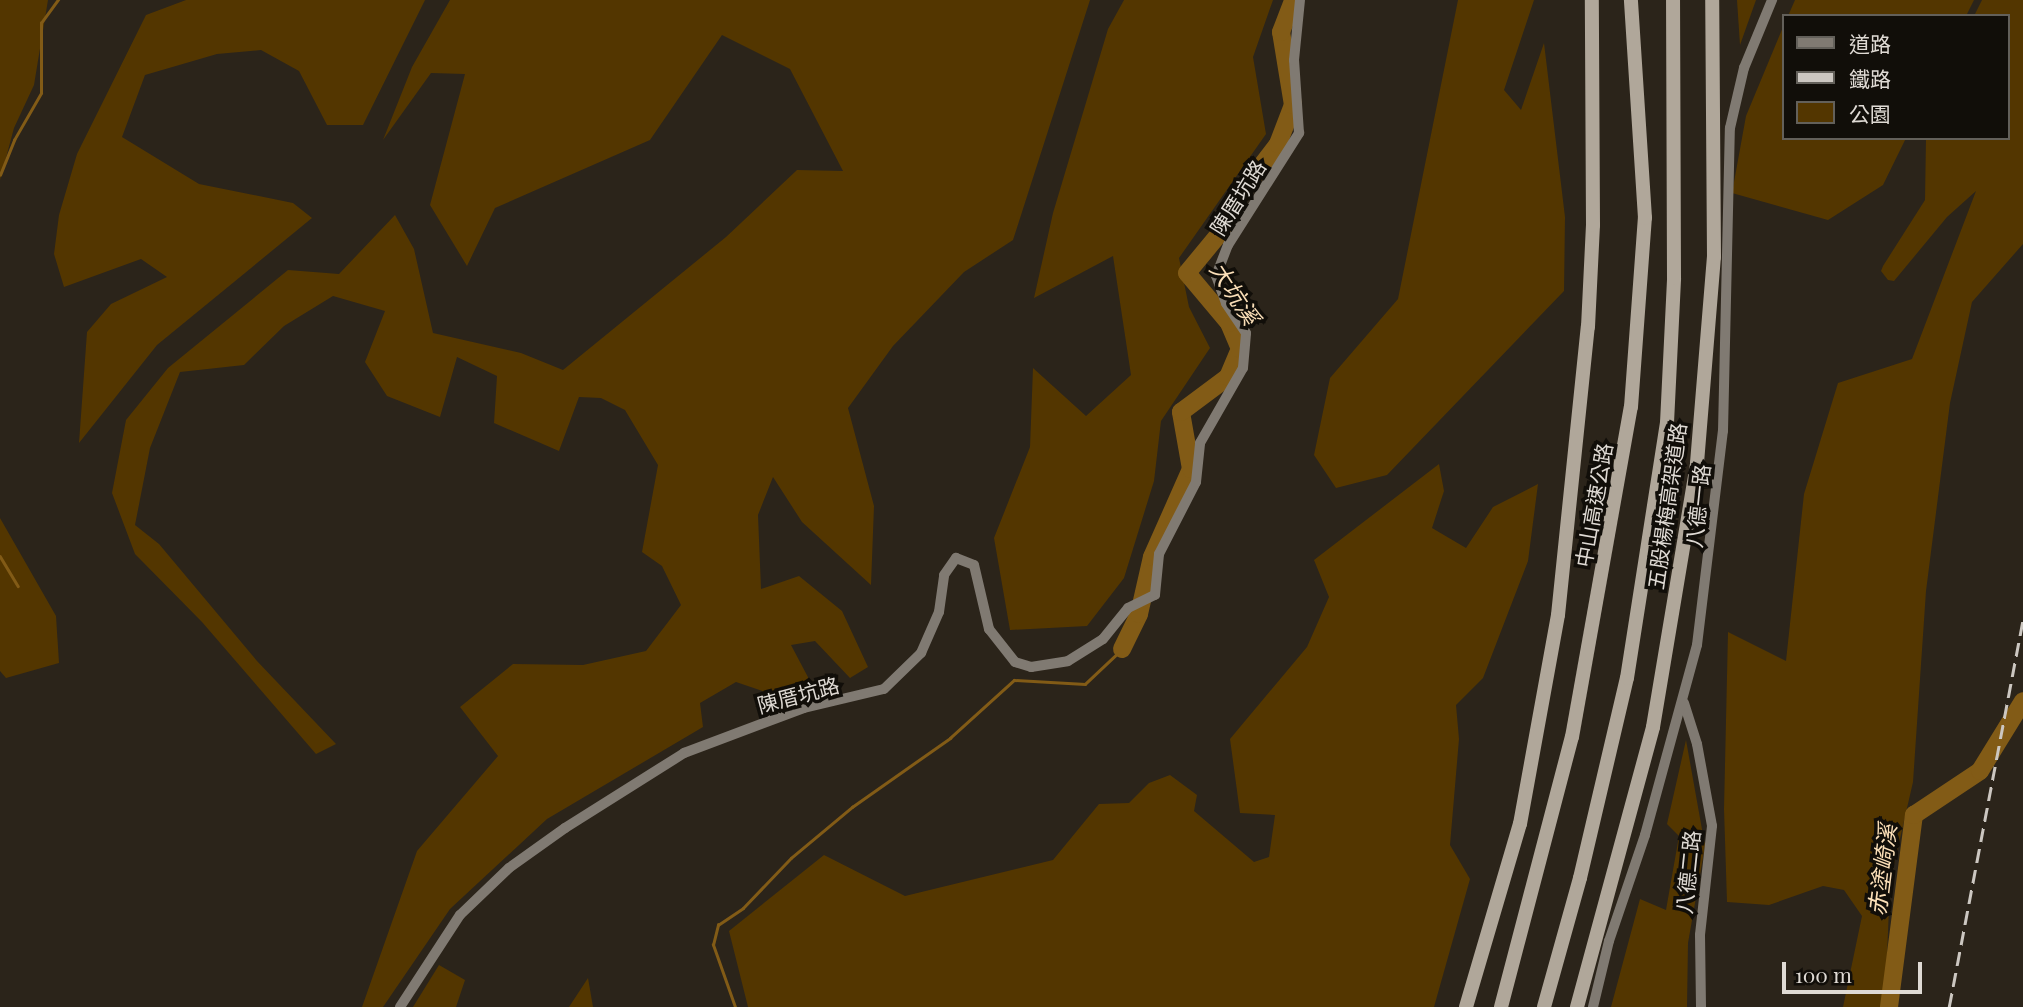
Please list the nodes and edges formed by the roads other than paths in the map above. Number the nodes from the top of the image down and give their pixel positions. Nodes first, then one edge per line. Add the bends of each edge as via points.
1 (1300, 0) edge
2 (1592, 0) edge
3 (1631, 0) edge
4 (1674, 0) edge
5 (1712, 0) edge
6 (1772, 0) edge
7 (1684, 702) junction
8 (400, 1007) edge
9 (1466, 1007) edge
10 (1501, 1007) edge
11 (1544, 1007) edge
12 (1577, 1007) edge
13 (1593, 1007) edge
14 (1701, 1007) edge

1 - 8 street, 陳厝坑路 via 1294,60 1299,133 1228,245 1216,276 1226,303 1246,333 1243,368 1200,443 1196,482 1159,554 1151,596 1136,602 1088,649 1068,661 1031,667 1015,662 989,629 974,565 956,558 944,575 939,612 921,653 884,689 804,708 684,753 565,828 509,868 460,915
2 - 9 highway via 1588,327 1572,500 1540,735
3 - 10 highway, 中山高速公路 via 1644,218 1631,407 1572,737
4 - 11 highway via 1674,278 1667,423 1627,677
5 - 12 highway, 五股楊梅高架道路 via 1714,257 1697,463 1653,727
6 - 7 street, 八德一路 via 1744,68 1730,128 1721,455 1708,583
7 - 13 street, 八德一路 via 1609,941
7 - 14 street, 八德二路 via 1697,744 1712,827 1700,935

